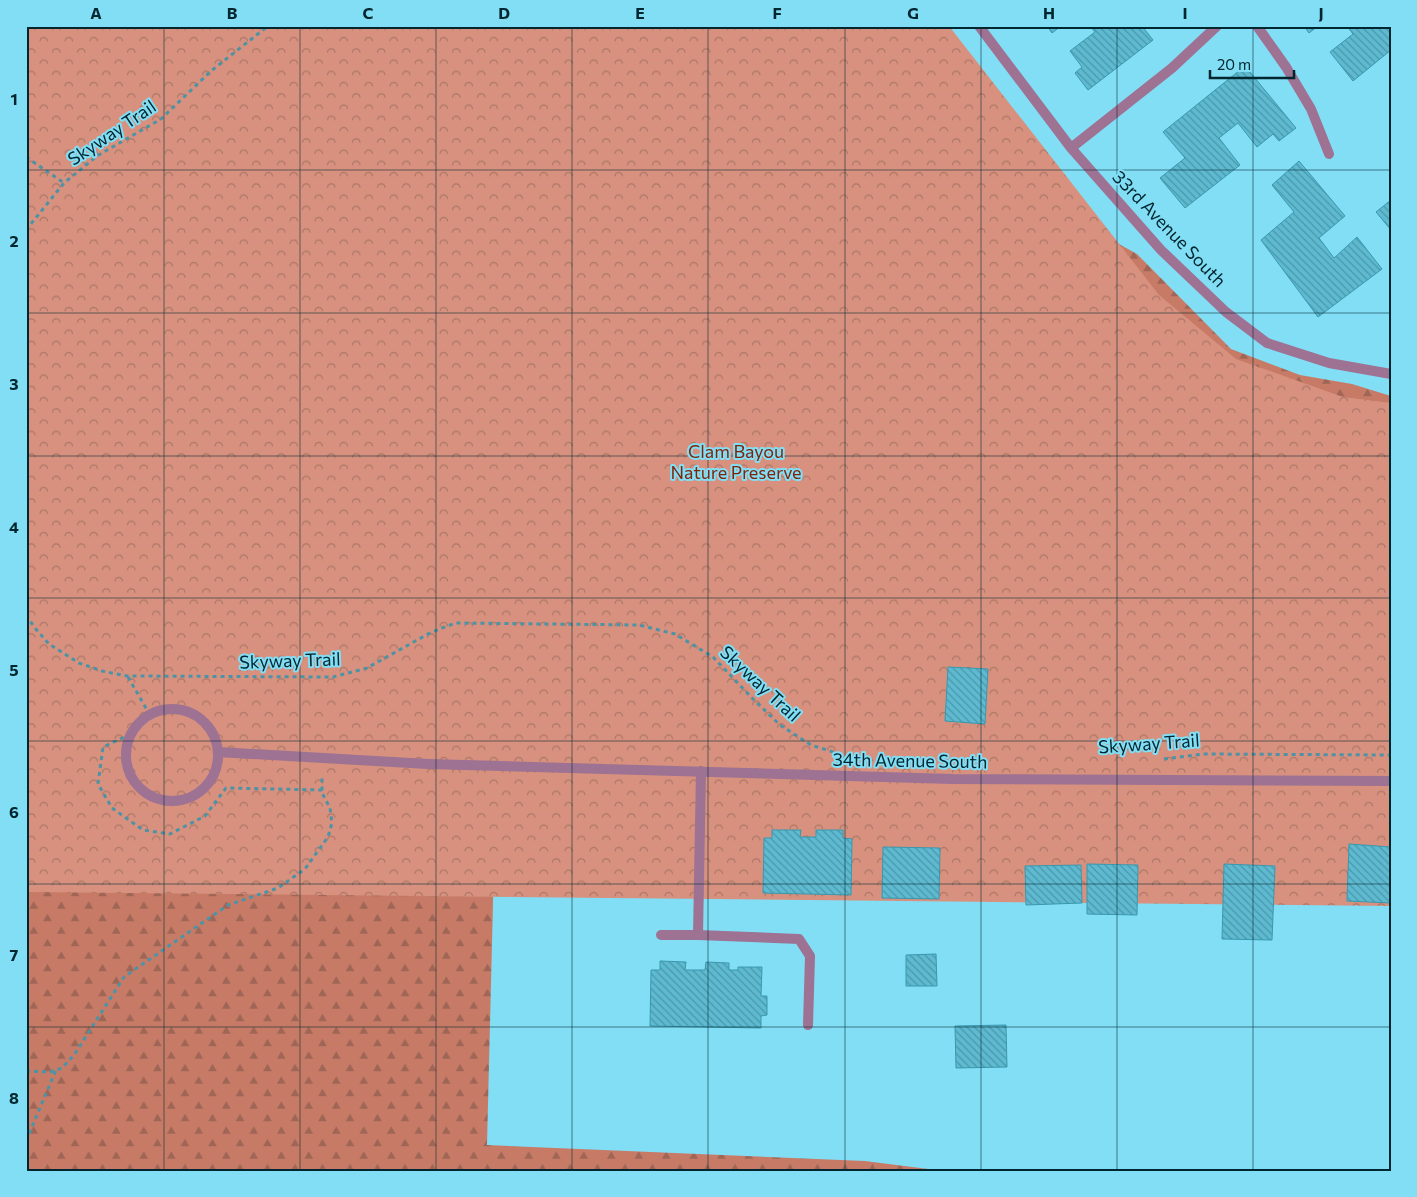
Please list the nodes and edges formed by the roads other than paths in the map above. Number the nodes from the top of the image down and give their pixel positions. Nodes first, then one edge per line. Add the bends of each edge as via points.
1 (979, 26) edge
2 (1217, 26) edge
3 (1257, 26) edge
4 (1071, 148) junction
5 (1329, 154) dead end
6 (1391, 374) edge
7 (218, 752) junction
8 (701, 771) junction
9 (1391, 781) edge
10 (661, 935) dead end
11 (698, 936) junction
12 (808, 1025) dead end

1 - 4 street, 33rd Avenue South
2 - 4 street via 1172,68
3 - 5 street via 1311,109
4 - 6 street, 33rd Avenue South via 1161,250 1226,312 1267,343 1329,363
7 - 7 street via 213,732 203,720 175,708 145,717 131,734 126,756 129,771 148,794 162,800 178,801 205,788 214,776
7 - 8 street, 34th Avenue South via 428,764
8 - 9 street, 34th Avenue South via 953,779
8 - 11 street
10 - 11 street
11 - 12 street via 799,939 810,956

